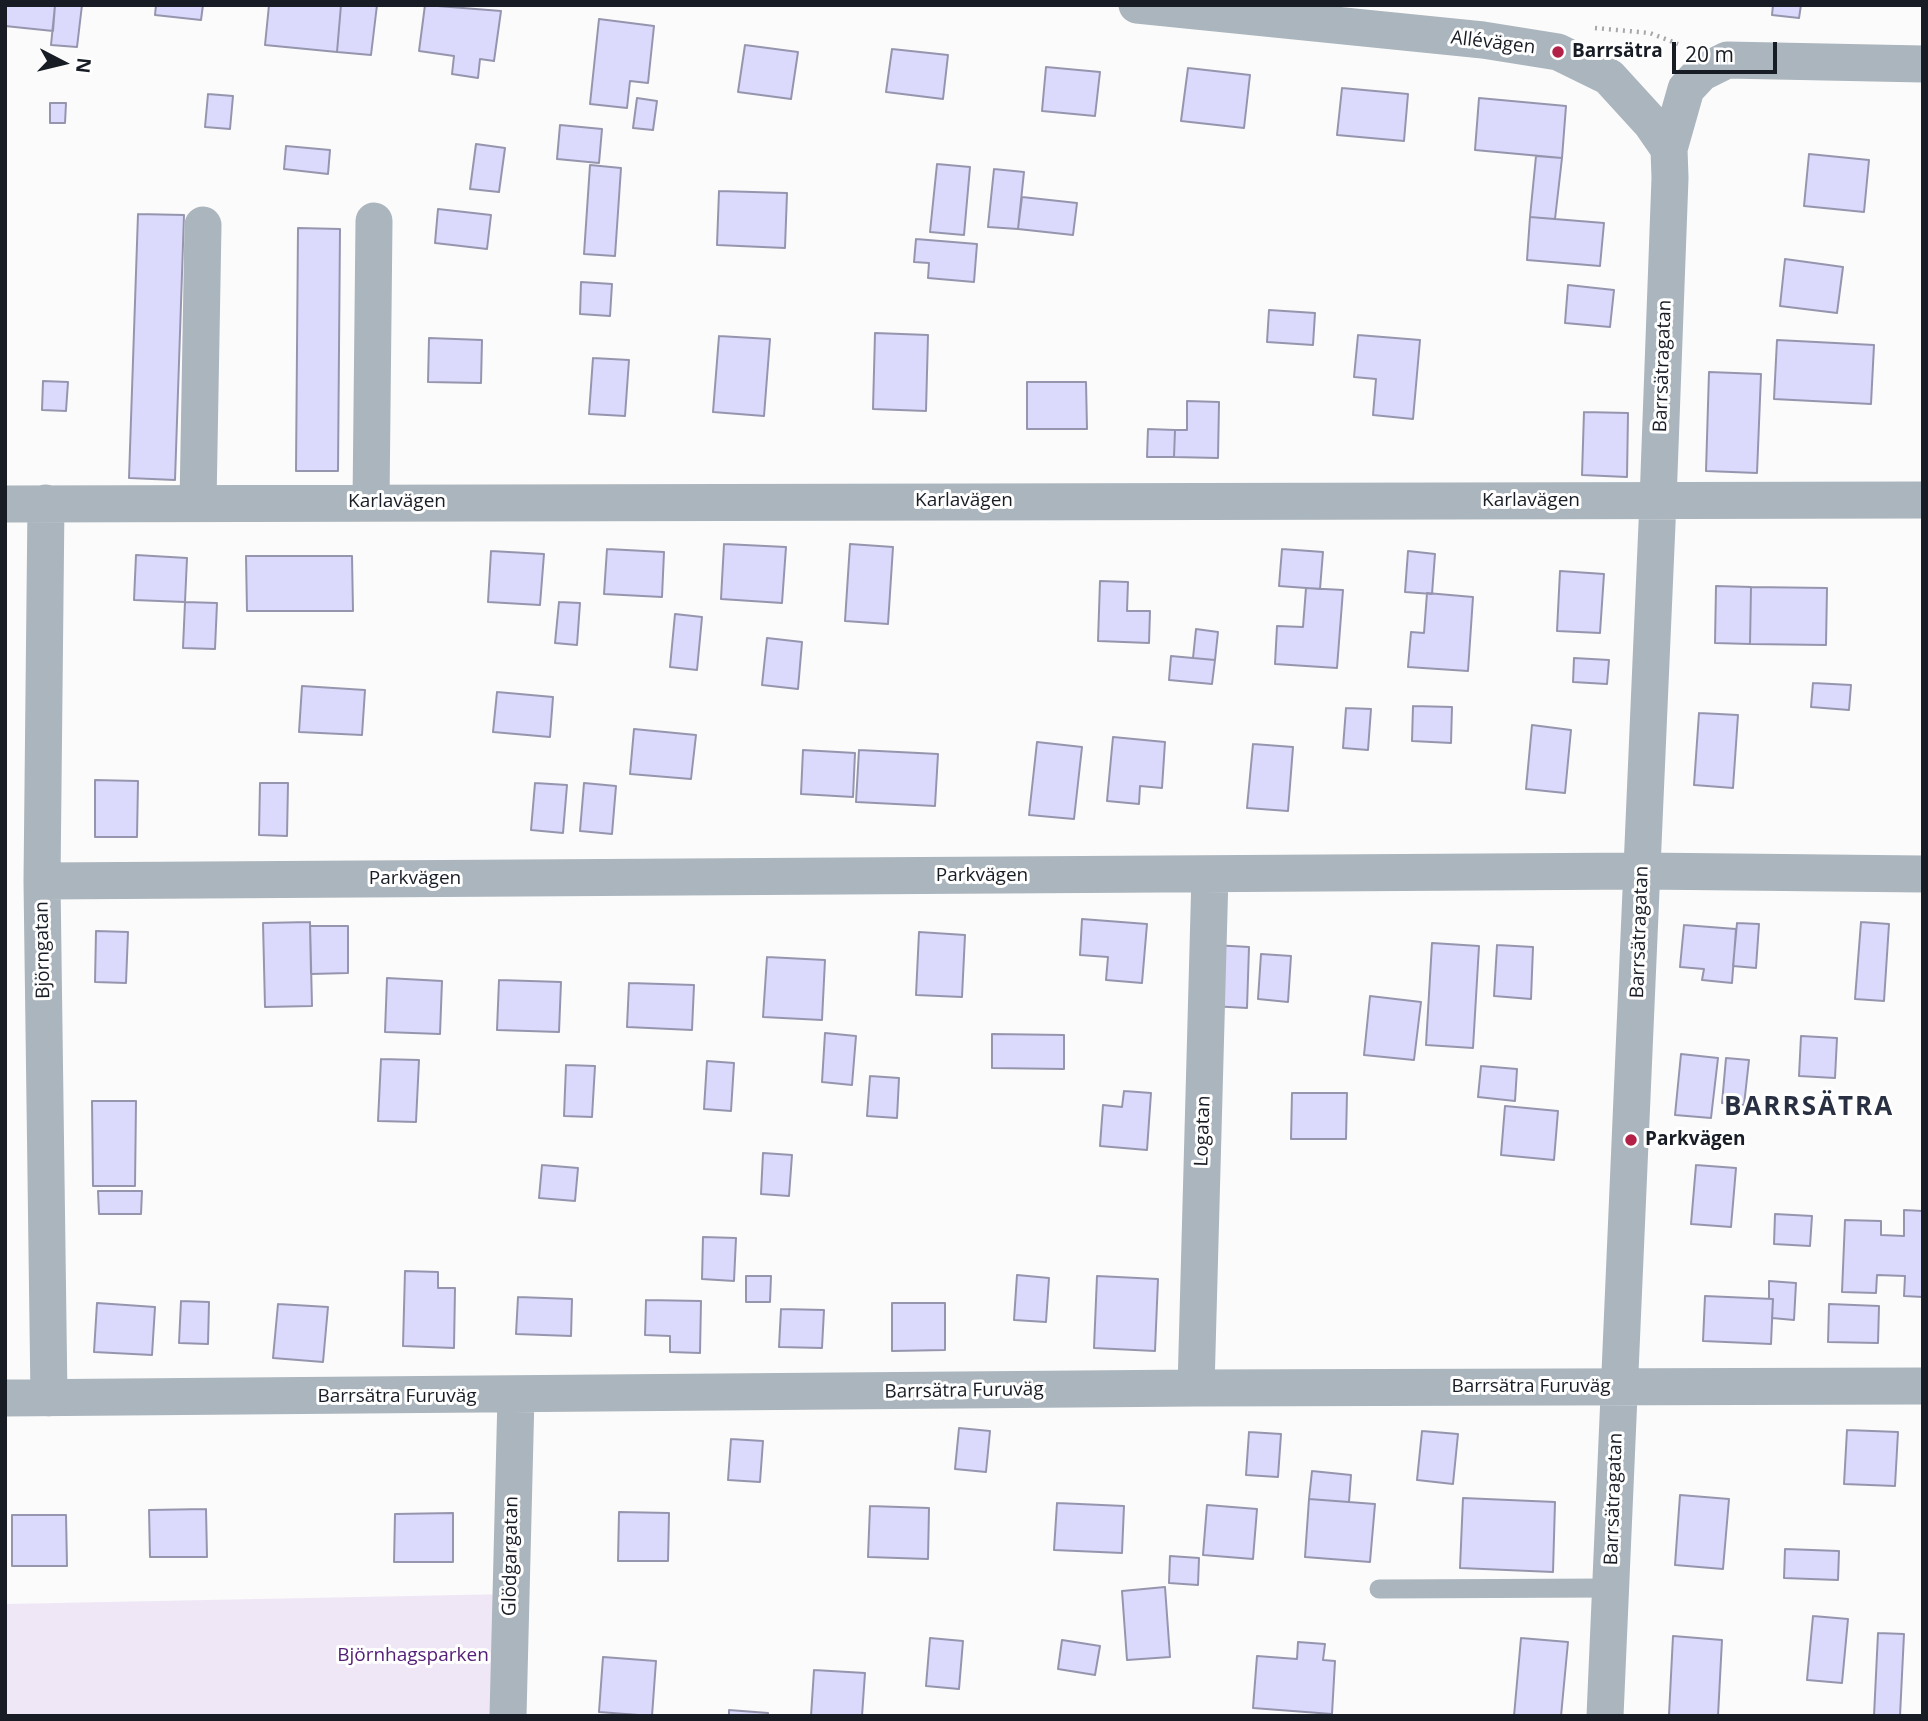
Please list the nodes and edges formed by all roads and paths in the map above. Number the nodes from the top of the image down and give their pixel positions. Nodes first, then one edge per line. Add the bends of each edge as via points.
1 (1138, 5) edge
2 (1436, 21) edge
3 (1923, 64) edge
4 (1669, 149) junction
5 (374, 221) dead end
6 (204, 225) dead end
7 (1923, 500) edge
8 (1658, 501) junction
9 (371, 502) junction
10 (46, 503) junction
11 (198, 503) junction
12 (5, 504) edge
13 (1642, 871) junction
14 (1923, 874) edge
15 (1210, 875) junction
16 (42, 881) junction
17 (1923, 1386) edge
18 (1619, 1387) junction
19 (1196, 1388) junction
20 (516, 1396) junction
21 (5, 1398) edge
22 (49, 1398) junction
23 (1610, 1588) junction
24 (1379, 1589) dead end
25 (508, 1716) edge
26 (1605, 1716) edge

1 - 2 street, Allévägen
2 - 4 street, Allévägen via 1581,61 1609,77 1633,100
3 - 4 street via 1727,60 1700,73 1686,89
4 - 8 street, Barrsätragatan
5 - 9 street
6 - 11 street
7 - 8 street, Karlavägen
8 - 9 street, Karlavägen
8 - 13 street, Barrsätragatan
9 - 11 street, Karlavägen
10 - 11 street, Karlavägen
10 - 12 street, Karlavägen
10 - 16 street, Björngatan
13 - 14 street, Parkvägen
13 - 15 street, Parkvägen
13 - 18 street, Barrsätragatan
15 - 16 street, Parkvägen
15 - 19 street, Logatan
16 - 22 street, Björngatan
17 - 18 street, Barrsätra Furuväg
18 - 19 street, Barrsätra Furuväg
18 - 23 street, Barrsätragatan
19 - 20 street, Barrsätra Furuväg
20 - 22 street, Barrsätra Furuväg
20 - 25 street, Glödgargatan
21 - 22 street, Barrsätra Furuväg
23 - 24 lane
23 - 26 street, Barrsätragatan

